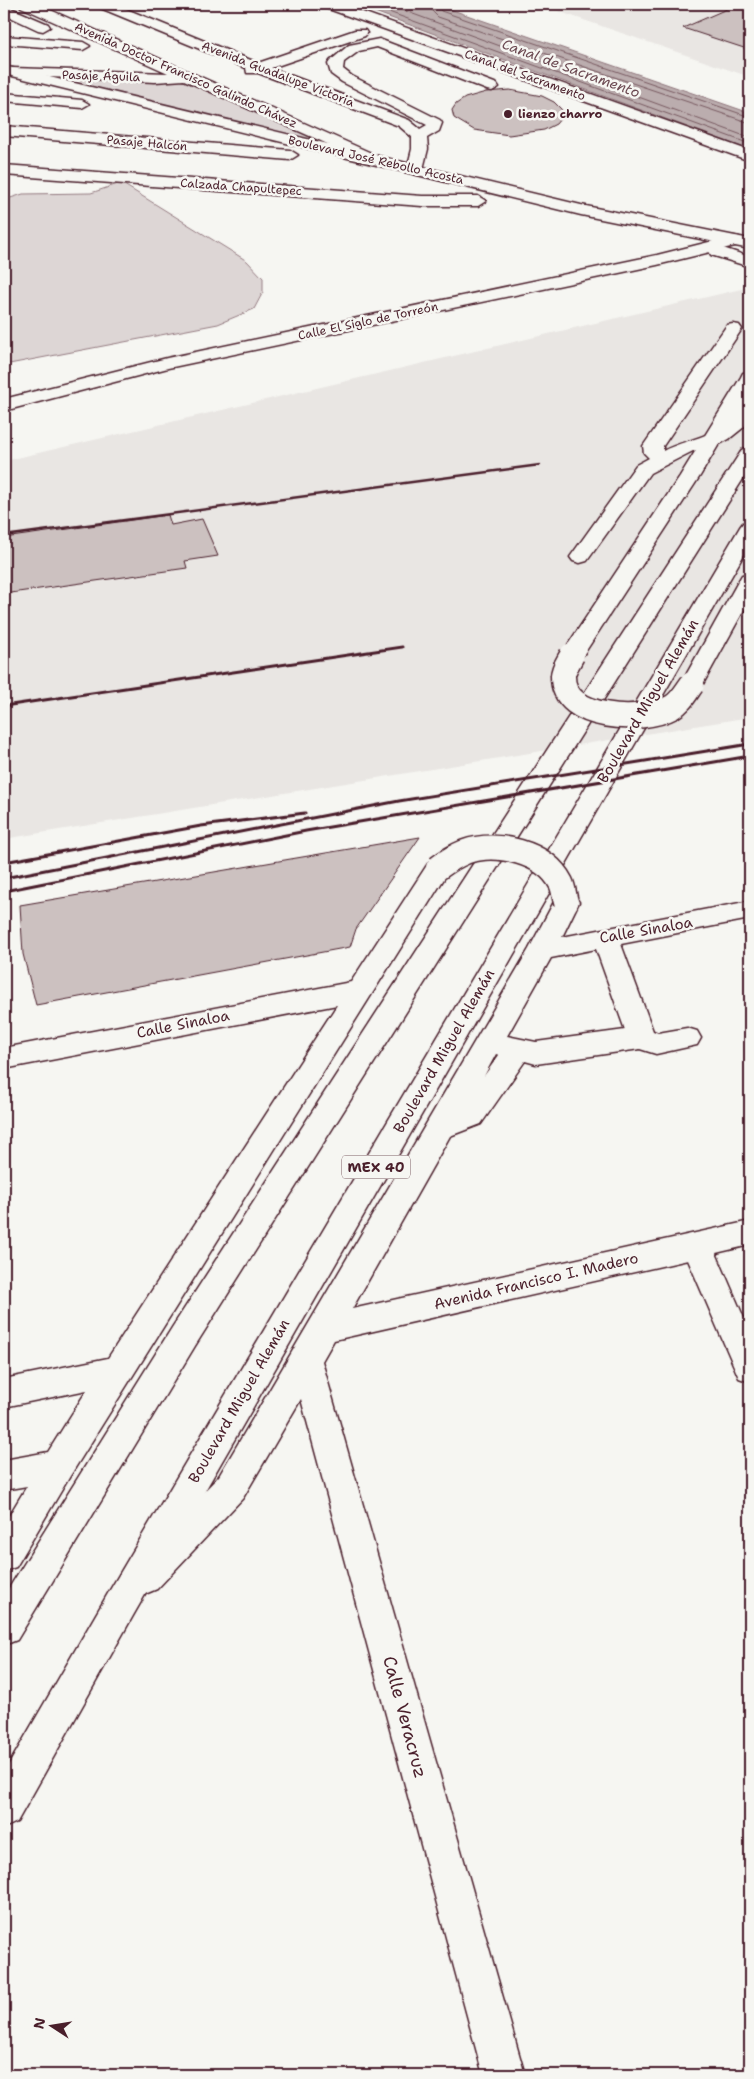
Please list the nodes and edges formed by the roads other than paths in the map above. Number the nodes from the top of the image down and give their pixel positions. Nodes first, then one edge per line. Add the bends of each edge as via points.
1 (26, 4) edge
2 (103, 4) edge
3 (328, 4) edge
4 (7, 12) edge
5 (386, 25) junction
6 (4, 40) edge
7 (83, 46) junction
8 (258, 68) junction
9 (6, 76) edge
10 (190, 76) junction
11 (160, 78) junction
12 (209, 84) junction
13 (492, 87) dead end
14 (4, 97) edge
15 (123, 98) junction
16 (82, 104) junction
17 (4, 131) edge
18 (419, 136) junction
19 (290, 155) junction
20 (750, 156) edge
21 (373, 159) junction
22 (415, 169) junction
23 (4, 170) edge
24 (478, 202) junction
25 (497, 206) dead end
26 (581, 210) junction
27 (570, 224) dead end
28 (750, 239) edge
29 (733, 241) junction
30 (660, 244) dead end
31 (750, 244) edge
32 (750, 249) edge
33 (698, 250) junction
34 (717, 250) junction
35 (750, 262) edge
36 (733, 329) dead end
37 (750, 378) edge
38 (750, 402) edge
39 (4, 405) edge
40 (711, 441) junction
41 (750, 453) edge
42 (661, 459) junction
43 (729, 488) junction
44 (750, 527) edge
45 (580, 557) dead end
46 (750, 580) edge
47 (750, 910) edge
48 (605, 937) junction
49 (542, 950) junction
50 (362, 990) junction
51 (642, 1038) junction
52 (687, 1038) dead end
53 (488, 1042) junction
54 (518, 1049) junction
55 (4, 1058) edge
56 (439, 1128) junction
57 (750, 1233) edge
58 (697, 1245) junction
59 (314, 1344) junction
60 (750, 1368) edge
61 (119, 1370) junction
62 (4, 1393) edge
63 (58, 1465) junction
64 (4, 1475) edge
65 (4, 1555) edge
66 (122, 1602) junction
67 (4, 1628) edge
68 (4, 1809) edge
69 (504, 2075) edge

1 - 10 main road, Avenida Doctor Francisco Galindo Chávez
2 - 8 main road, Avenida Guadalupe Victoria
3 - 5 main road, Canal del Sacramento
4 - 7 main road, Avenida Doctor Francisco Galindo Chávez
5 - 8 main road
5 - 20 main road, Canal del Sacramento
6 - 7 main road
7 - 11 main road, Avenida Doctor Francisco Galindo Chávez
8 - 12 main road
8 - 18 main road, Avenida Guadalupe Victoria via 404,123
9 - 11 main road, Pasaje Águila
9 - 15 main road, Boulevard José Rebollo Acosta
9 - 16 main road, Boulevard José Rebollo Acosta
10 - 11 main road, Pasaje Águila
10 - 12 main road, Avenida Doctor Francisco Galindo Chávez
11 - 15 main road
12 - 21 main road, Avenida Doctor Francisco Galindo Chávez
13 - 18 main road via 379,43 360,46 340,58 335,64 336,70 347,79 435,123 434,128
14 - 16 main road
15 - 21 main road, Boulevard José Rebollo Acosta
16 - 19 main road, Boulevard José Rebollo Acosta
17 - 19 main road, Pasaje Halcón
18 - 22 main road via 420,149
19 - 24 main road, Boulevard José Rebollo Acosta
21 - 22 main road, Boulevard José Rebollo Acosta
22 - 26 main road, Boulevard José Rebollo Acosta
23 - 24 main road, Calzada Chapultepec via 422,201
24 - 25 main road, Boulevard José Rebollo Acosta
26 - 27 main road
26 - 29 main road, Boulevard José Rebollo Acosta
28 - 29 main road
29 - 31 main road, Boulevard José Rebollo Acosta
29 - 33 main road, Calle El Siglo de Torreón
30 - 33 main road
32 - 34 main road
33 - 34 main road
33 - 39 main road, Calle El Siglo de Torreón via 167,363
34 - 35 main road
36 - 42 main road via 653,446 654,453
37 - 40 main road
38 - 40 main road via 731,429
40 - 42 main road via 687,446
40 - 43 main road
40 - 46 main road, bridge via 564,666 561,678 566,692 586,708 615,718 657,715 673,707 692,684
41 - 43 main road
42 - 45 main road via 643,469
43 - 67 main road via 184,1336
44 - 66 main road, Boulevard Miguel Alemán / MEX 40
47 - 48 main road, Calle Sinaloa
48 - 49 main road, Calle Sinaloa
48 - 51 main road
49 - 50 main road, bridge via 566,902 561,883 553,871 523,853 505,849 477,850 451,858 438,868
49 - 53 main road
50 - 55 main road, Calle Sinaloa
50 - 61 main road
51 - 52 main road via 656,1044
51 - 54 main road via 536,1054
53 - 54 main road
53 - 56 main road
54 - 56 main road via 471,1116
56 - 59 main road
57 - 58 main road, Avenida Francisco I. Madero
58 - 59 main road, Avenida Francisco I. Madero
58 - 60 main road
59 - 66 main road via 231,1487
59 - 69 main road, Calle Veracruz
61 - 62 main road
61 - 63 main road
63 - 64 main road
63 - 65 main road
66 - 68 main road, Boulevard Miguel Alemán / MEX 40

